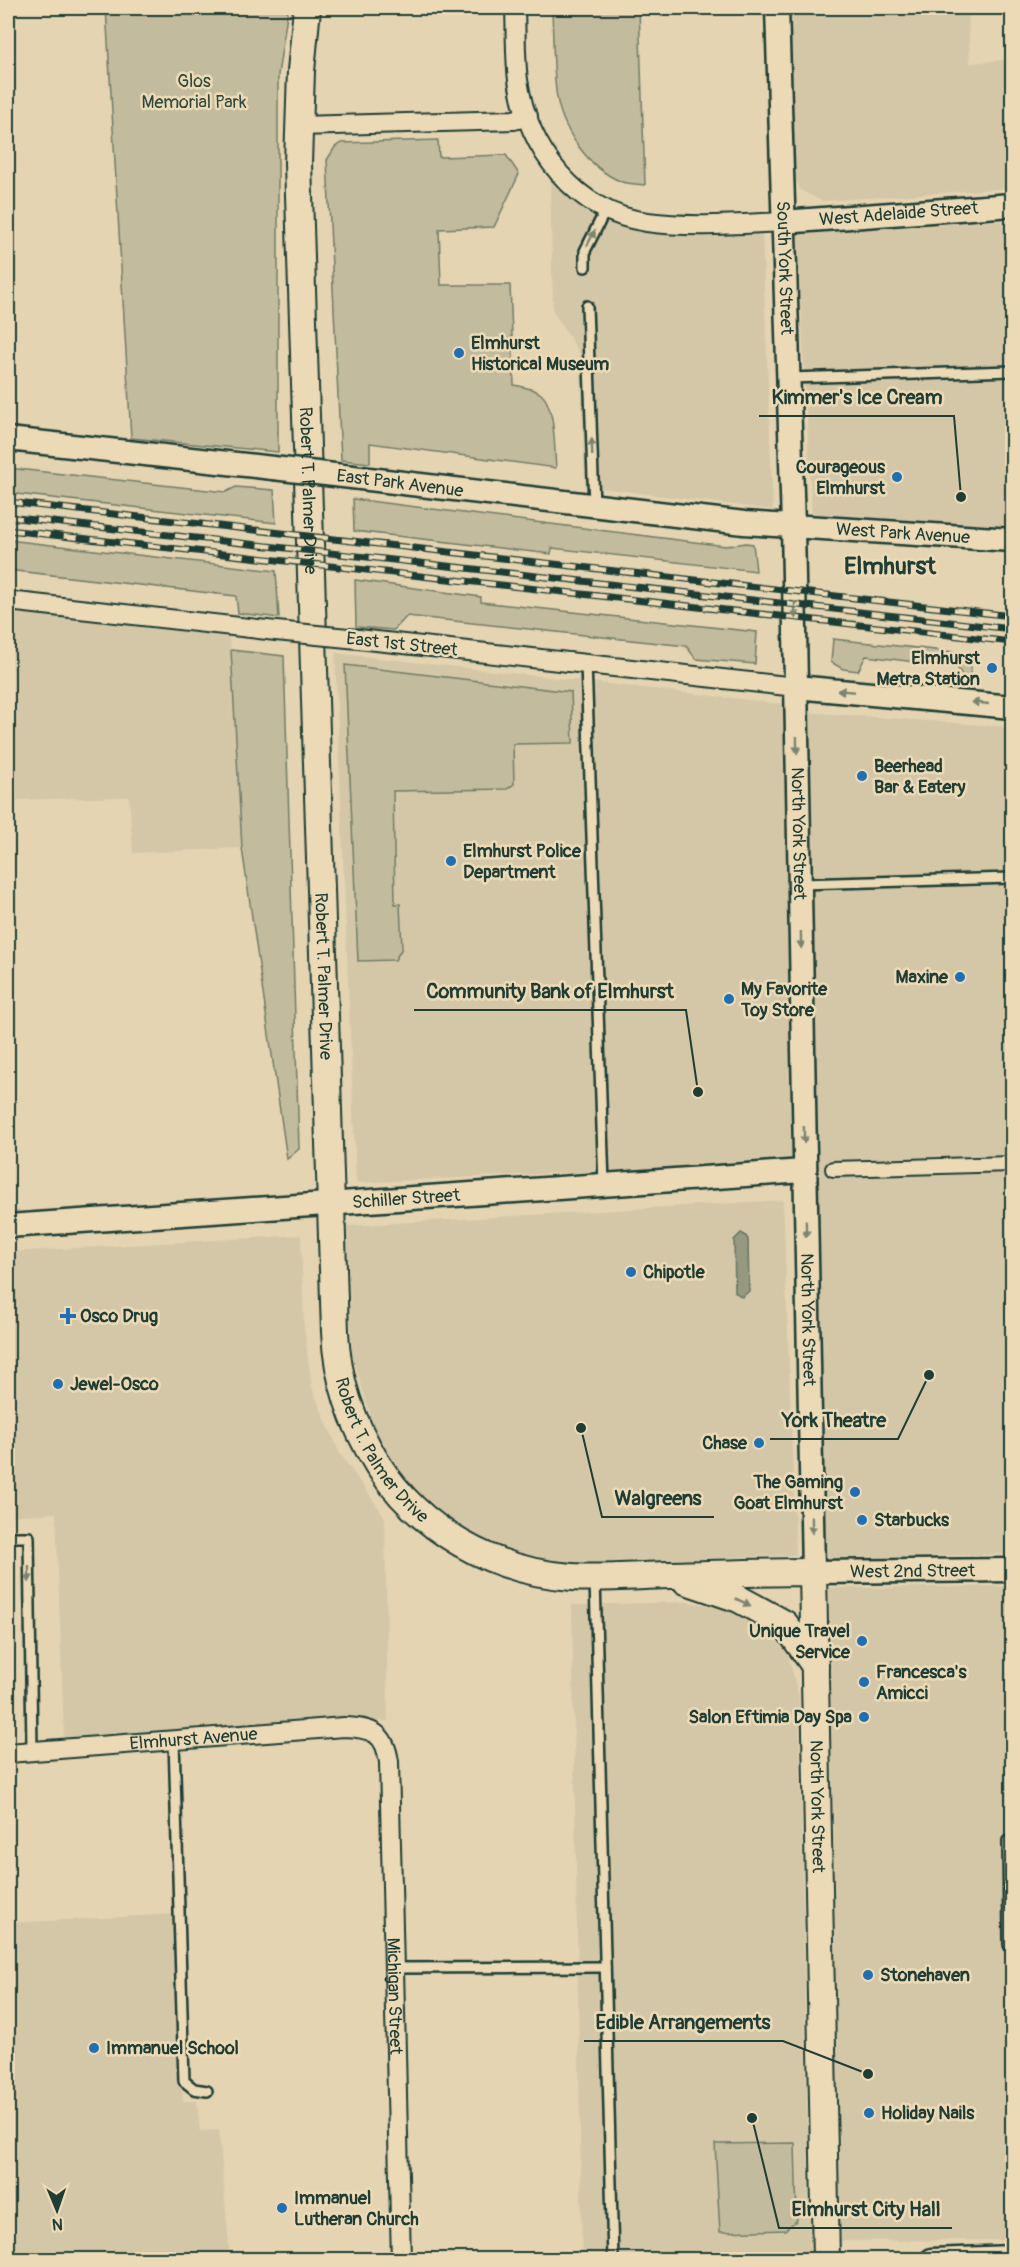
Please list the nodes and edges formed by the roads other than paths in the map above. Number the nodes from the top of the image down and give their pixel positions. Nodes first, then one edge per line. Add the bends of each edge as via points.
1 (307, 8) edge
2 (515, 8) edge
3 (777, 8) edge
4 (528, 116) junction
5 (299, 126) junction
6 (1012, 205) edge
7 (605, 211) junction
8 (783, 222) junction
9 (585, 267) dead end
10 (587, 306) dead end
11 (1012, 371) edge
12 (788, 378) junction
13 (8, 439) edge
14 (594, 506) junction
15 (793, 526) junction
16 (1012, 540) edge
17 (8, 601) edge
18 (586, 663) junction
19 (796, 687) junction
20 (1012, 707) edge
21 (1012, 878) edge
22 (800, 884) junction
23 (1012, 1164) edge
24 (833, 1169) dead end
25 (804, 1171) junction
26 (604, 1184) junction
27 (332, 1204) junction
28 (8, 1226) edge
29 (8, 1537) edge
30 (1012, 1570) edge
31 (813, 1572) junction
32 (668, 1575) junction
33 (596, 1577) junction
34 (815, 1666) junction
35 (379, 1735) joint
36 (174, 1740) junction
37 (32, 1751) junction
38 (8, 1753) edge
39 (1012, 1840) edge
40 (1012, 1945) edge
41 (605, 1967) junction
42 (394, 1968) junction
43 (207, 2091) dead end
44 (1012, 2257) edge
45 (401, 2259) edge
46 (613, 2259) edge
47 (826, 2259) edge
48 (932, 2259) edge

1 - 5 main road, Robert T. Palmer Drive
2 - 4 street via 518,82
3 - 8 street, South York Street
4 - 5 street via 514,120
4 - 7 street via 538,144 556,170 578,193
5 - 27 main road, Robert T. Palmer Drive
6 - 8 street, West Adelaide Street
7 - 8 street via 647,222
9 -> 7 lane via 585,251
8 - 12 street, South York Street
14 -> 10 lane
11 - 12 lane
12 - 15 street, South York Street
13 - 14 street, East Park Avenue, bridge
14 - 15 street, East Park Avenue
15 - 16 street, West Park Avenue
15 -> 19 street, North York Street
17 - 18 street, East 1st Street, bridge
18 - 19 street, East 1st Street
18 - 26 lane
20 -> 19 street
19 -> 22 street, North York Street
21 - 22 lane
22 -> 25 street, North York Street
23 - 24 street
25 - 26 street, Schiller Street
25 -> 31 street, North York Street
26 - 27 street, Schiller Street
27 - 28 street, Schiller Street
27 - 33 main road, Robert T. Palmer Drive via 336,1337 341,1373 356,1425 393,1487 443,1534 471,1549 544,1573
29 -> 37 lane via 29,1537
30 - 31 street, West 2nd Street
31 - 32 main road, Robert T. Palmer Drive
31 - 34 main road, North York Street
32 - 33 main road, Robert T. Palmer Drive
32 -> 34 main road via 739,1599 785,1624
33 - 41 lane
34 - 47 main road, North York Street
35 - 36 street, Elmhurst Avenue via 370,1729 344,1727
35 - 42 street, Michigan Street via 387,1747 389,1762
36 - 37 street, Elmhurst Avenue
36 - 43 lane via 184,2081 194,2089
37 - 38 street, Elmhurst Avenue
39 - 40 lane via 1008,1841
41 - 42 lane
41 - 46 lane
42 - 45 street, Michigan Street
44 - 48 street

